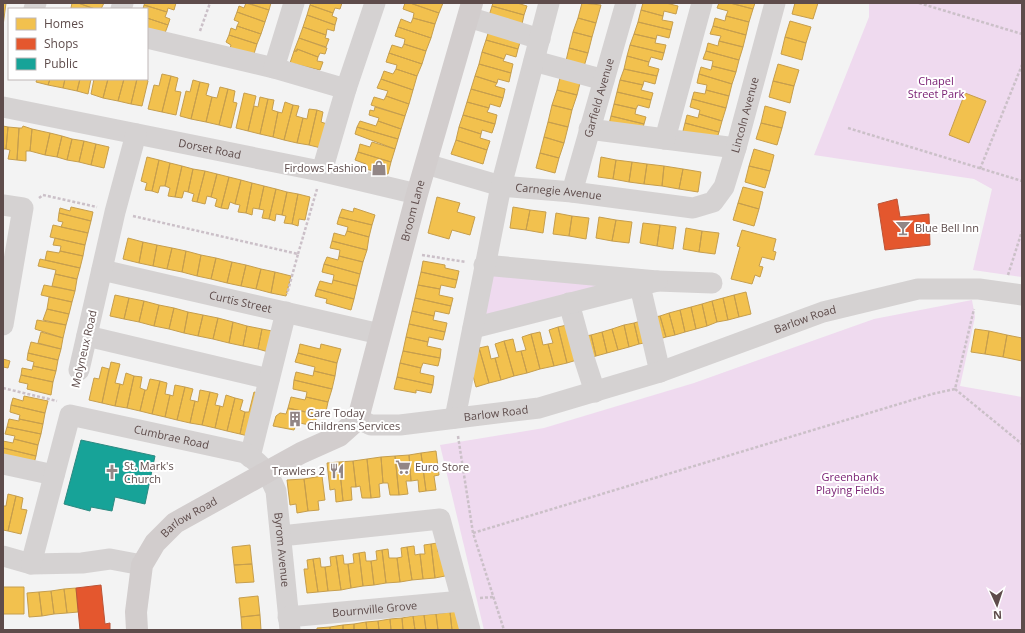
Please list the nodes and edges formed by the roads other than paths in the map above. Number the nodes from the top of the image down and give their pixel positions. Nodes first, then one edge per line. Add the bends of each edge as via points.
1 (294, 3) edge
2 (375, 3) edge
3 (549, 3) edge
4 (626, 3) edge
5 (702, 3) edge
6 (775, 3) edge
7 (470, 10) edge
8 (148, 38) edge
9 (540, 39) junction
10 (534, 61) junction
11 (274, 68) junction
12 (604, 80) junction
13 (346, 89) junction
14 (3, 107) edge
15 (590, 129) junction
16 (136, 134) junction
17 (664, 139) junction
18 (736, 148) junction
19 (426, 164) junction
20 (321, 171) junction
21 (501, 186) junction
22 (572, 192) junction
23 (417, 194) junction
24 (3, 205) edge
25 (693, 208) joint
26 (484, 265) junction
27 (102, 270) junction
28 (648, 283) junction
29 (712, 283) dead end
30 (1014, 293) edge
31 (569, 304) junction
32 (285, 312) junction
33 (3, 325) edge
34 (473, 328) junction
35 (380, 334) junction
36 (87, 336) junction
37 (79, 370) dead end
38 (660, 372) junction
39 (269, 379) junction
40 (595, 392) junction
41 (455, 418) junction
42 (358, 419) junction
43 (250, 457) junction
44 (3, 464) edge
45 (265, 472) junction
46 (54, 475) junction
47 (281, 536) junction
48 (3, 556) edge
49 (31, 564) junction
50 (142, 565) junction
51 (462, 601) junction
52 (289, 624) edge
53 (137, 630) edge
54 (470, 630) edge

1 - 11 street
2 - 13 street
3 - 9 street
4 - 12 street, Garfield Avenue
5 - 17 street
6 - 18 street, Lincoln Avenue
7 - 9 street
7 - 19 main road, Broom Lane
8 - 11 street
9 - 10 street
10 - 12 street
10 - 21 street
11 - 13 street
12 - 15 street, Garfield Avenue
13 - 20 street
14 - 16 street, Dorset Road
15 - 17 street
15 - 22 street, Garfield Avenue
16 - 20 street, Dorset Road
16 - 27 street, Molyneux Road
17 - 18 street
18 - 25 street, Lincoln Avenue via 719,196 713,202
19 - 21 street, Carnegie Avenue
19 - 23 main road, Broom Lane
20 - 23 street, Dorset Road
21 - 22 street, Carnegie Avenue
21 - 26 street
22 - 25 street, Carnegie Avenue
23 - 35 main road, Broom Lane
24 - 33 street via 23,208
26 - 28 street
26 - 34 street
27 - 32 street, Curtis Street
27 - 36 street, Molyneux Road
28 - 29 street
28 - 31 street
28 - 38 street
30 - 38 street, Barlow Road via 978,289 910,291 823,312
31 - 34 street
31 - 40 street
32 - 35 street, Curtis Street
32 - 39 street
34 - 41 street
35 - 42 main road, Broom Lane
36 - 37 street, Molyneux Road
36 - 39 street
38 - 40 street, Barlow Road
39 - 43 street
40 - 41 street, Barlow Road via 539,408
41 - 42 street, Barlow Road via 400,425 371,425
42 - 45 main road, Barlow Road via 339,436
43 - 45 street, Cumbrae Road via 259,462
43 - 46 street, Cumbrae Road via 245,453 71,409
44 - 46 street
45 - 47 street, Byrom Avenue via 276,491
45 - 50 main road, Barlow Road via 175,523 156,543
46 - 49 street
47 - 51 street via 440,519
47 - 52 street, Byrom Avenue
48 - 49 street
49 - 50 street via 82,563 110,559
50 - 53 main road via 136,612
51 - 52 street, Bournville Grove
51 - 54 street

